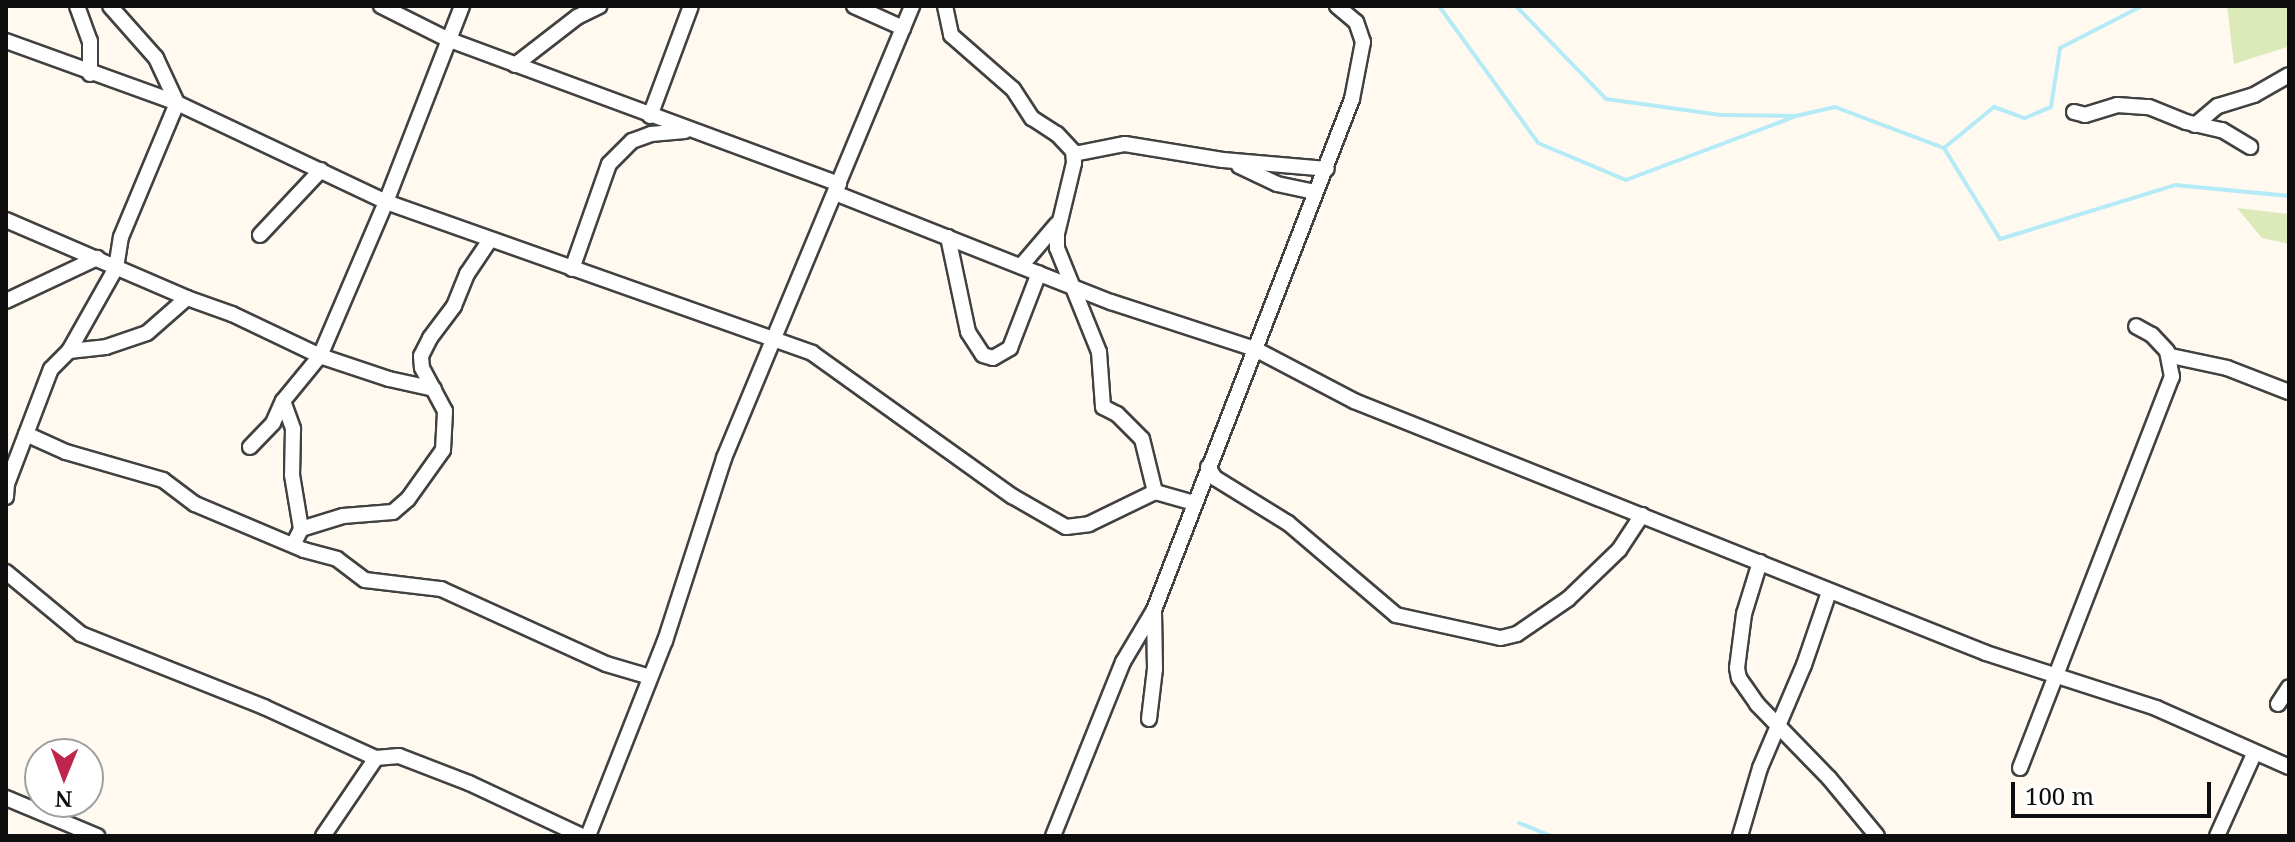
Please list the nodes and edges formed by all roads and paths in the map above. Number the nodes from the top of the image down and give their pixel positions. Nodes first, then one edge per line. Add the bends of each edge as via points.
1 (77, 6) edge
2 (110, 6) edge
3 (381, 6) edge
4 (462, 6) edge
5 (600, 6) edge
6 (691, 6) edge
7 (854, 6) edge
8 (912, 6) edge
9 (945, 6) edge
10 (1337, 6) edge
11 (903, 28) junction
12 (447, 39) junction
13 (6, 41) edge
14 (515, 65) junction
15 (90, 74) junction
16 (2289, 75) edge
17 (177, 103) junction
18 (2074, 112) dead end
19 (650, 116) junction
20 (2195, 125) junction
21 (689, 130) junction
22 (2250, 147) dead end
23 (1074, 154) junction
24 (1223, 160) junction
25 (1327, 169) junction
26 (321, 170) junction
27 (837, 189) junction
28 (1314, 192) junction
29 (386, 202) junction
30 (6, 220) edge
31 (1061, 220) junction
32 (260, 235) dead end
33 (948, 237) junction
34 (489, 241) junction
35 (97, 258) junction
36 (1021, 266) junction
37 (116, 268) junction
38 (572, 269) junction
39 (1039, 273) junction
40 (1075, 286) junction
41 (187, 298) junction
42 (6, 301) edge
43 (2136, 326) dead end
44 (775, 338) junction
45 (1255, 349) junction
46 (69, 351) junction
47 (320, 356) junction
48 (2171, 356) junction
49 (434, 389) junction
50 (2289, 392) edge
51 (283, 401) junction
52 (26, 434) junction
53 (250, 447) dead end
54 (1208, 467) junction
55 (1155, 492) junction
56 (6, 497) edge
57 (1194, 503) junction
58 (1642, 515) junction
59 (297, 536) junction
60 (1760, 562) junction
61 (6, 572) edge
62 (1829, 592) junction
63 (1154, 610) junction
64 (2058, 674) junction
65 (650, 677) junction
66 (2289, 687) edge
67 (2278, 704) dead end
68 (1149, 719) dead end
69 (1778, 726) junction
70 (2255, 752) junction
71 (376, 758) junction
72 (2289, 767) edge
73 (2020, 768) dead end
74 (6, 798) edge
75 (97, 836) edge
76 (323, 836) edge
77 (585, 836) edge
78 (1053, 836) edge
79 (1740, 836) edge
80 (1877, 836) edge
81 (2217, 836) edge

1 - 15 street via 90,41
2 - 17 street via 156,58
3 - 12 street
4 - 12 street
5 - 14 street via 577,17
6 - 19 street
7 - 11 street
8 - 11 street
9 - 23 street via 951,35 1013,89 1028,114
10 - 25 street via 1356,22 1363,42 1352,99
11 - 27 street
12 - 14 street
12 - 29 street
13 - 15 street
14 - 19 street
15 - 17 street
16 - 20 street via 2254,95 2218,106
17 - 26 street
17 - 37 street via 121,237
18 - 20 street via 2085,115 2131,105
19 - 21 street
20 - 22 street via 2222,130
21 - 27 street
21 - 38 street via 632,141 614,158
23 - 24 street via 1125,144
23 - 31 street
24 - 25 street
24 - 28 street via 1277,184
25 - 28 street
26 - 29 street
26 - 32 street
27 - 33 street
27 - 44 street
28 - 45 street
29 - 34 street
29 - 47 street
30 - 35 street
31 - 36 street
31 - 40 street via 1058,253
33 - 36 street
33 - 39 street via 968,332 983,355 993,358 1010,348
34 - 38 street
34 - 49 street via 421,356
35 - 37 street
35 - 42 street
36 - 39 street
37 - 41 street
37 - 46 street
38 - 44 street
39 - 40 street
40 - 45 street
40 - 55 street via 1099,352 1103,407 1142,439
41 - 46 street via 147,333 106,347
41 - 47 street
43 - 48 street
44 - 55 street via 829,362 1012,496 1066,527 1089,524
44 - 65 street via 724,458
45 - 54 street
45 - 58 street via 1354,401
46 - 52 street via 51,369
47 - 49 street
47 - 51 street
48 - 50 street via 2227,368
48 - 64 street via 2172,377
49 - 59 street via 446,421 443,450 408,499 393,512 343,516
51 - 53 street via 273,423
51 - 59 street via 293,429
52 - 56 street
52 - 59 street via 66,452 163,480 195,504
54 - 57 street
54 - 58 street via 1215,478 1288,523 1396,615 1501,638 1517,634 1568,599 1619,550
55 - 57 street
57 - 63 street
58 - 60 street
59 - 65 street via 304,550 337,559 365,580 441,589 606,664
60 - 62 street
60 - 69 street via 1744,614 1737,668 1745,689
61 - 71 street via 81,634
62 - 64 street via 1986,653
62 - 69 street
63 - 68 street
63 - 78 street via 1123,662
64 - 70 street via 2156,708
64 - 73 street
65 - 77 street
66 - 67 street
69 - 79 street
69 - 80 street
70 - 72 street
70 - 81 street
71 - 76 street
71 - 77 street via 399,756
74 - 75 street

